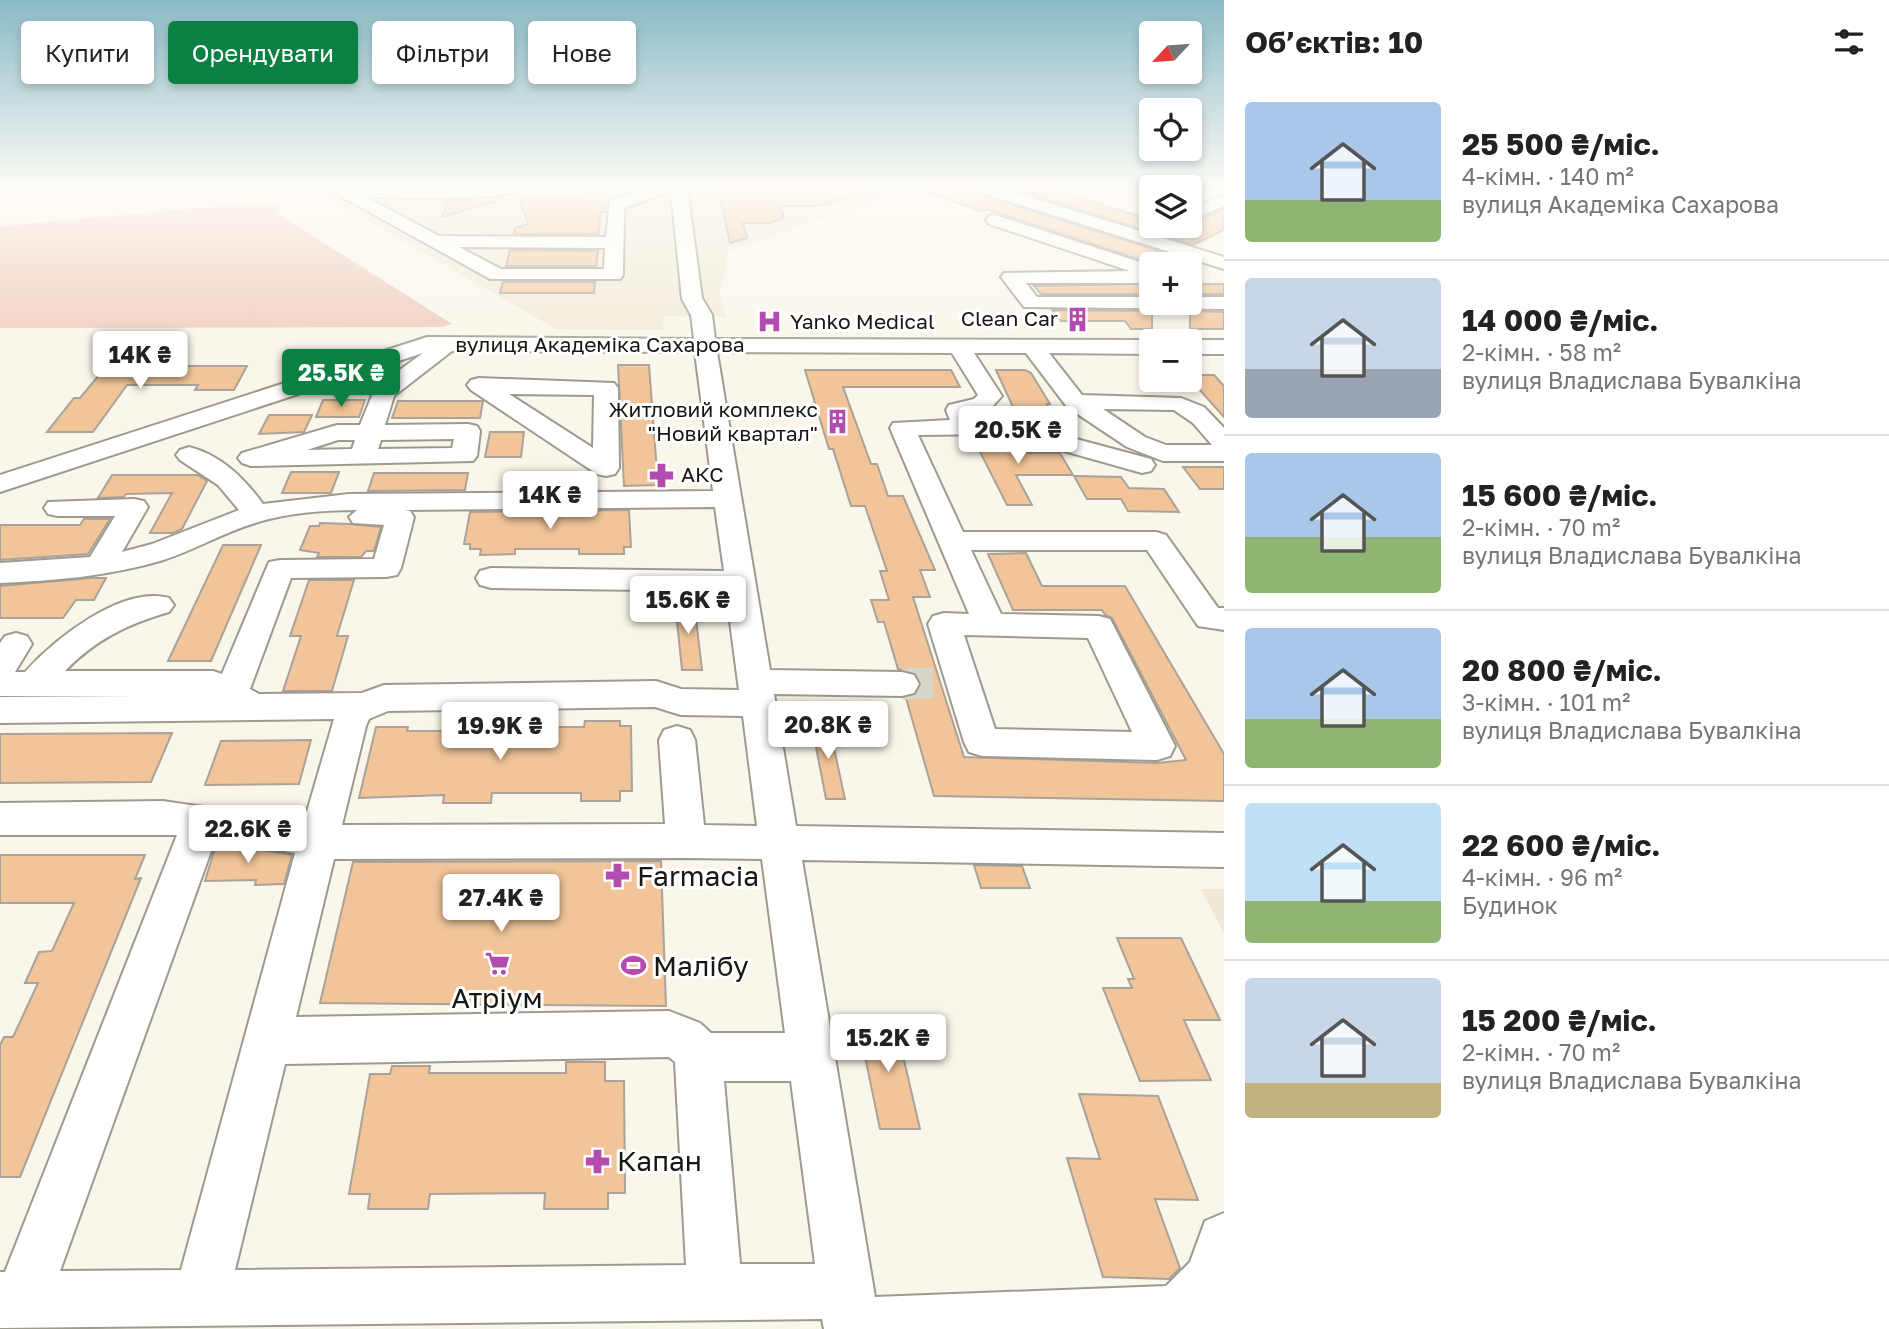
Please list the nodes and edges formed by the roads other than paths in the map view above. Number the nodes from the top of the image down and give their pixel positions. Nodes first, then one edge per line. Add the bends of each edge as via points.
1 (450, 249) edge
2 (614, 249) edge
3 (686, 249) edge
4 (700, 249) edge
5 (1079, 249) edge
6 (1189, 249) edge
7 (1219, 257) edge
8 (1139, 270) edge
9 (1139, 274) edge
10 (1202, 277) edge
11 (1224, 277) edge
12 (1139, 303) edge
13 (1202, 303) edge
14 (1224, 303) edge
15 (703, 327) junction
16 (438, 344) junction
17 (478, 344) junction
18 (960, 346) junction
19 (1032, 346) junction
20 (1139, 347) edge
21 (1202, 347) edge
22 (1224, 347) edge
23 (482, 387) junction
24 (1075, 402) junction
25 (965, 427) junction
26 (1224, 444) edge
27 (367, 445) junction
28 (1224, 453) edge
29 (189, 455) dead end
30 (1142, 466) dead end
31 (272, 482) junction
32 (0, 484) edge
33 (728, 499) junction
34 (349, 502) junction
35 (58, 508) dead end
36 (256, 514) junction
37 (953, 541) junction
38 (99, 566) junction
39 (0, 573) edge
40 (491, 578) dead end
41 (740, 581) junction
42 (158, 605) dead end
43 (1224, 619) edge
44 (990, 625) junction
45 (0, 645) edge
46 (0, 668) edge
47 (0, 684) edge
48 (34, 684) junction
49 (902, 684) tunnel mouth
50 (757, 692) junction
51 (242, 701) junction
52 (362, 706) junction
53 (0, 710) edge
54 (677, 740) dead end
55 (0, 819) edge
56 (202, 822) junction
57 (686, 841) junction
58 (318, 842) junction
59 (780, 843) junction
60 (1224, 850) edge
61 (267, 1041) junction
62 (698, 1057) junction
63 (812, 1057) junction
64 (1224, 1240) edge
65 (715, 1292) junction
66 (201, 1297) junction
67 (11, 1300) edge
68 (850, 1315) edge
69 (1199, 1321) edge

1 - 2 street via 497,275 613,275
3 - 15 street via 692,299
4 - 15 street via 706,299
5 - 8 street
6 - 7 street
9 - 12 street via 1011,277 1031,303
10 - 11 street
13 - 14 street
15 - 17 street, вулиця Академіка Сахарова
15 - 18 street, вулиця Академіка Сахарова
15 - 33 street
16 - 17 street, вулиця Академіка Сахарова
16 - 27 street via 383,393
16 - 32 street, вулиця Академіка Сахарова
17 - 23 street via 472,380
18 - 19 street, вулиця Академіка Сахарова
18 - 25 street via 990,396 982,404 958,410
19 - 20 street, вулиця Академіка Сахарова
19 - 24 street
21 - 22 street
23 - 23 street via 493,394 606,468 607,387
24 - 26 street via 1185,405 1195,410
24 - 28 street via 1154,450
25 - 30 street via 1005,427
25 - 37 street via 902,428
27 - 31 street
27 - 34 street
29 - 36 street via 234,482
31 - 34 street
31 - 36 street
31 - 51 street via 400,517 386,568 280,569
33 - 34 street
33 - 41 street
35 - 38 street via 134,507
36 - 38 street via 176,547
37 - 43 street via 1156,541 1209,618
37 - 44 street
38 - 39 street
40 - 41 street
41 - 50 street
42 - 48 street via 108,620 81,636
44 - 44 street via 1098,627 1157,746 982,742 952,684 944,624
45 - 46 street via 16,644
47 - 48 street
48 - 51 street via 213,683
49 - 50 street
50 - 52 street via 681,702 656,694 384,698
50 - 59 street
51 - 52 street
51 - 53 street
52 - 58 street via 348,726
54 - 57 street
55 - 56 street via 163,817
56 - 58 street
56 - 67 street
57 - 58 street
57 - 59 street
58 - 61 street
59 - 60 street
59 - 63 street
61 - 62 street via 669,1034 693,1045
61 - 66 street
62 - 63 street
62 - 65 street
63 - 68 street
64 - 69 street
65 - 66 street
65 - 68 street
66 - 67 street
68 - 69 street

